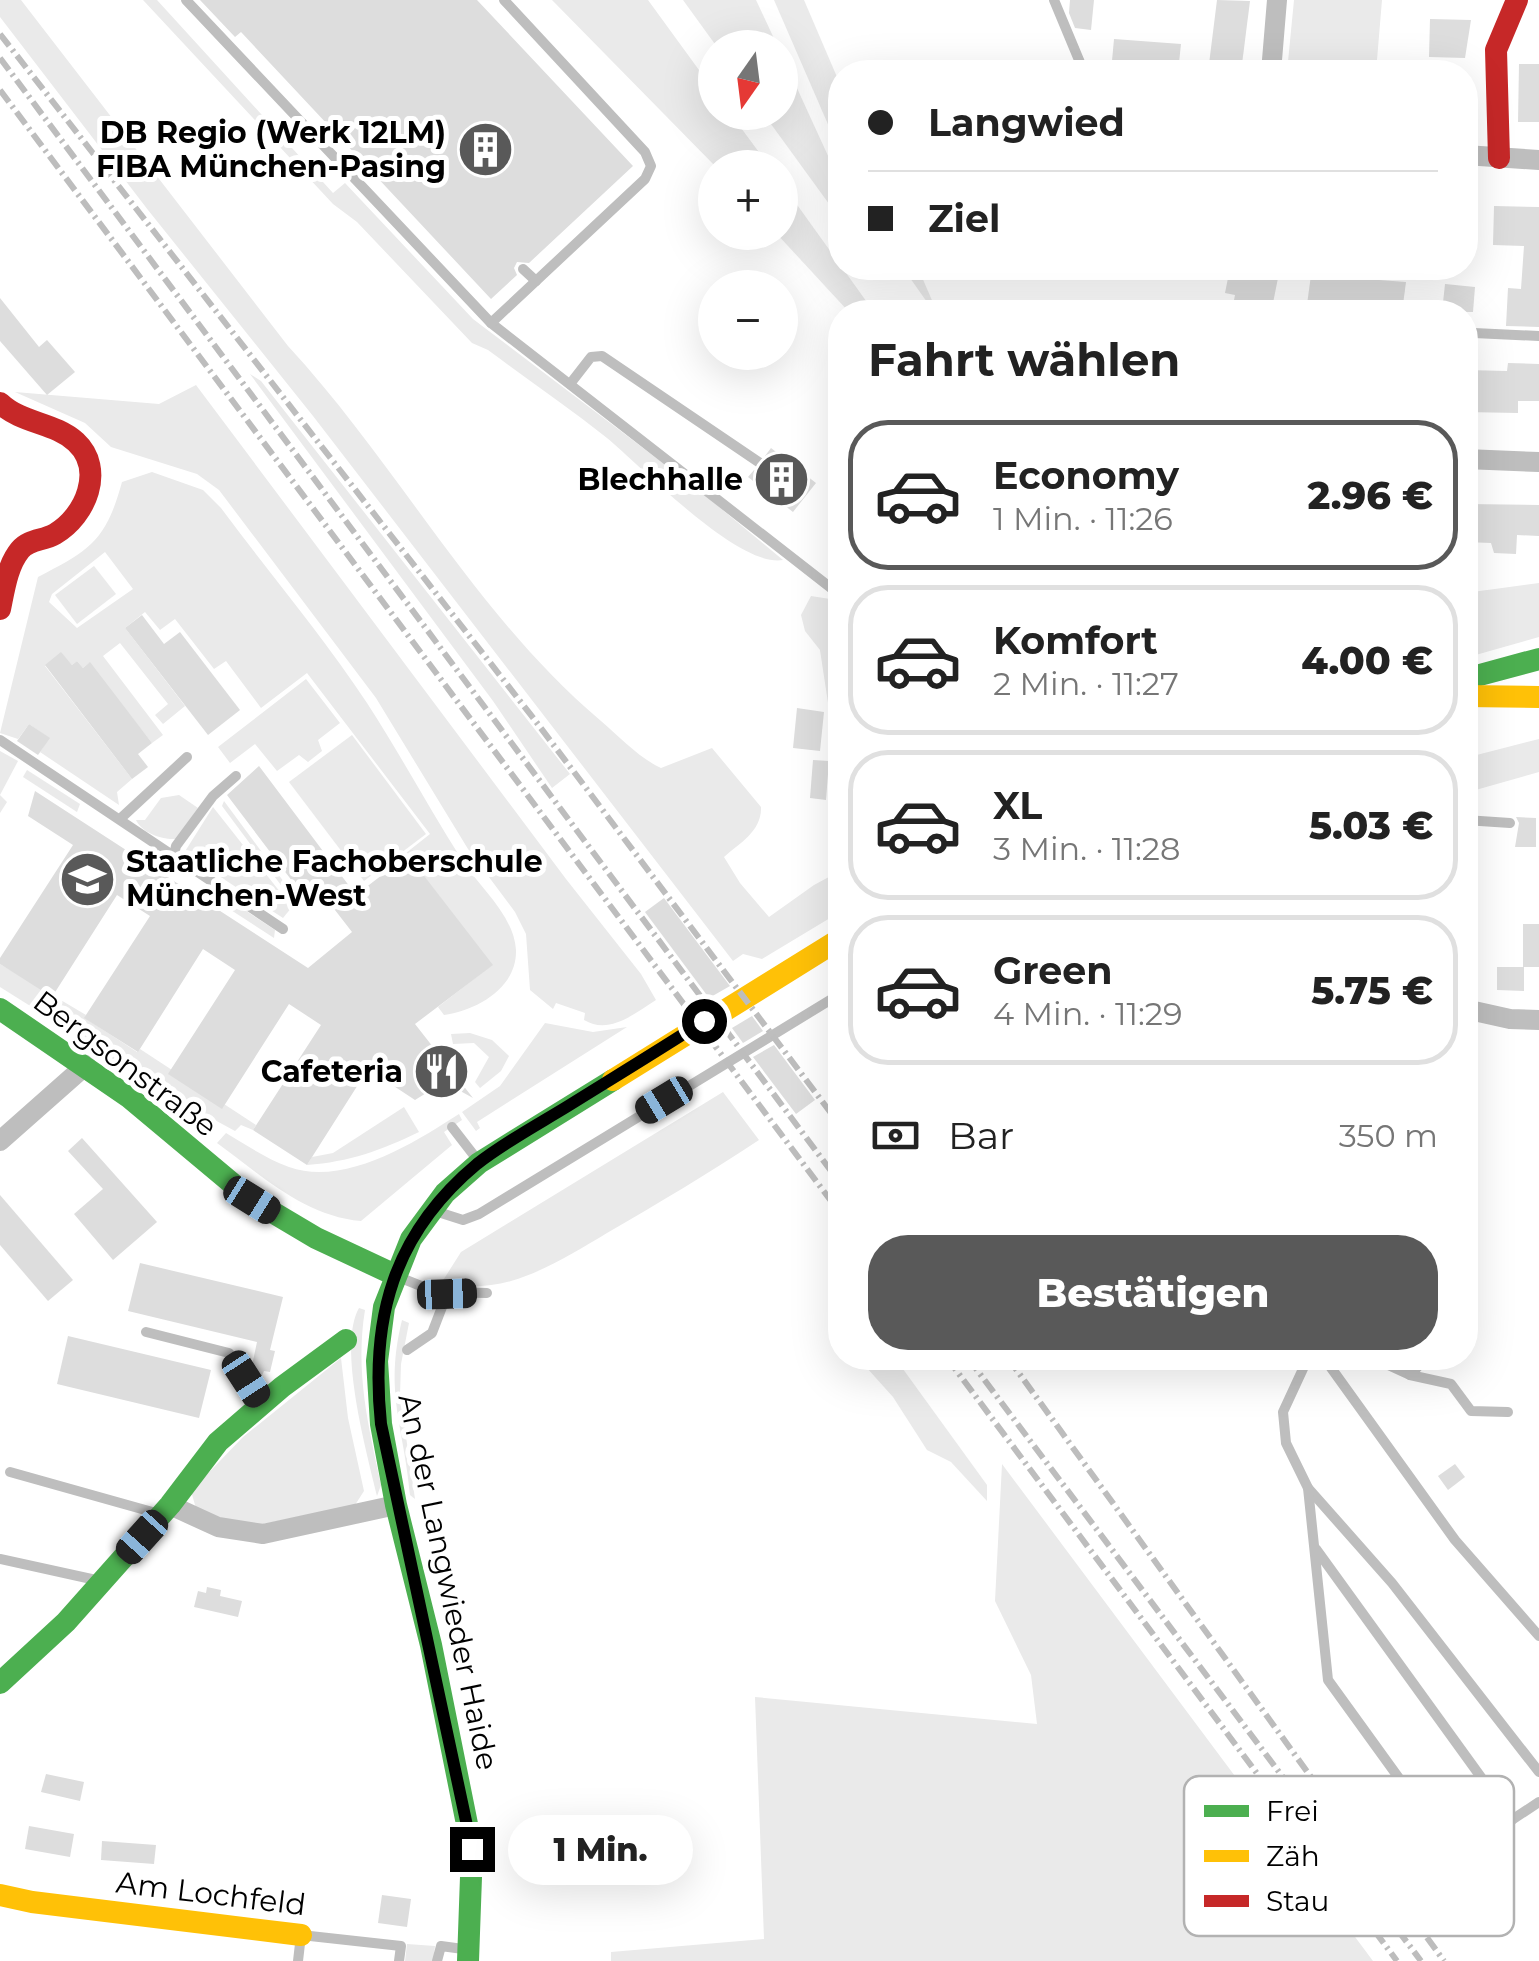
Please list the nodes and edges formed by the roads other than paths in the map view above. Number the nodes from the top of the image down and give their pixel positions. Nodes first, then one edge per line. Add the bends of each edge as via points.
1 (186, 0) edge
2 (504, 0) edge
3 (1054, 0) edge
4 (1277, 0) edge
5 (1517, 0) edge
6 (1079, 60) edge
7 (1273, 60) edge
8 (1478, 156) edge
9 (1499, 158) junction
10 (1539, 160) edge
11 (523, 268) dead end
12 (536, 281) junction
13 (490, 323) junction
14 (1478, 332) edge
15 (1539, 336) edge
16 (570, 384) junction
17 (0, 403) edge
18 (1478, 460) edge
19 (1539, 462) edge
20 (760, 463) dead end
21 (828, 585) edge
22 (0, 609) edge
23 (1539, 659) edge
24 (1478, 675) edge
25 (1478, 696) edge
26 (1539, 698) edge
27 (0, 740) edge
28 (187, 757) dead end
29 (236, 776) dead end
30 (120, 820) junction
31 (1478, 821) edge
32 (1510, 823) dead end
33 (174, 855) junction
34 (283, 929) dead end
35 (828, 946) edge
36 (828, 1001) edge
37 (0, 1009) edge
38 (1478, 1012) edge
39 (1539, 1020) edge
40 (86, 1065) junction
41 (452, 1127) dead end
42 (0, 1141) edge
43 (479, 1163) junction
44 (432, 1210) junction
45 (394, 1276) junction
46 (487, 1292) dead end
47 (447, 1294) junction
48 (146, 1332) dead end
49 (346, 1340) dead end
50 (407, 1350) dead end
51 (1302, 1370) edge
52 (1333, 1370) edge
53 (1399, 1370) edge
54 (1415, 1370) edge
55 (1410, 1375) junction
56 (262, 1404) junction
57 (1508, 1412) dead end
58 (10, 1472) dead end
59 (1308, 1488) junction
60 (396, 1505) junction
61 (166, 1510) junction
62 (1315, 1548) junction
63 (0, 1559) edge
64 (102, 1582) junction
65 (1539, 1636) edge
66 (0, 1683) edge
67 (1539, 1772) edge
68 (1395, 1776) edge
69 (1480, 1776) edge
70 (1539, 1802) edge
71 (1514, 1819) edge
72 (0, 1895) edge
73 (301, 1936) junction
74 (468, 1955) edge
75 (298, 1961) edge
76 (400, 1961) edge
77 (437, 1961) edge

1 - 13 lane
2 - 12 lane via 651,166
3 - 6 lane
4 - 7 street
5 - 9 street via 1496,50
8 - 9 street
9 - 10 street
11 - 12 lane
12 - 13 lane
13 - 16 lane
14 - 15 lane
16 - 20 lane via 591,357 602,356
16 - 21 lane
17 - 22 street via 12,417 75,440 90,460 92,478 86,502 56,533 25,545 9,569
18 - 19 street
23 - 24 street
25 - 26 street
27 - 30 lane
28 - 30 lane
29 - 33 lane via 212,796
30 - 33 lane
31 - 32 lane
33 - 34 lane
35 - 43 street
36 - 44 lane via 479,1214 462,1220
37 - 40 street, Bergsonstraße
38 - 39 street
40 - 42 street
40 - 45 street, Bergsonstraße via 252,1200
41 - 43 lane
43 - 44 street
44 - 45 street
45 - 47 lane
45 - 60 street, An der Langwieder Haide via 380,1329 377,1386
46 - 47 lane
47 - 50 lane via 432,1333
48 - 56 lane via 229,1353
49 - 56 street
51 - 59 lane via 1283,1412 1286,1443
52 - 65 lane via 1455,1540
53 - 55 lane
54 - 55 lane
55 - 57 lane via 1451,1384 1471,1411
56 - 61 street via 218,1442
58 - 61 lane
59 - 62 lane
59 - 67 lane via 1392,1583
60 - 61 street via 262,1534
60 - 74 street, An der Langwieder Haide via 472,1849
61 - 64 street
62 - 68 lane via 1328,1680
62 - 69 lane
63 - 64 lane
64 - 66 street
70 - 71 lane
72 - 73 street, Am Lochfeld
73 - 75 lane
73 - 76 lane, Am Lochfeld via 400,1946
74 - 77 lane via 440,1946

